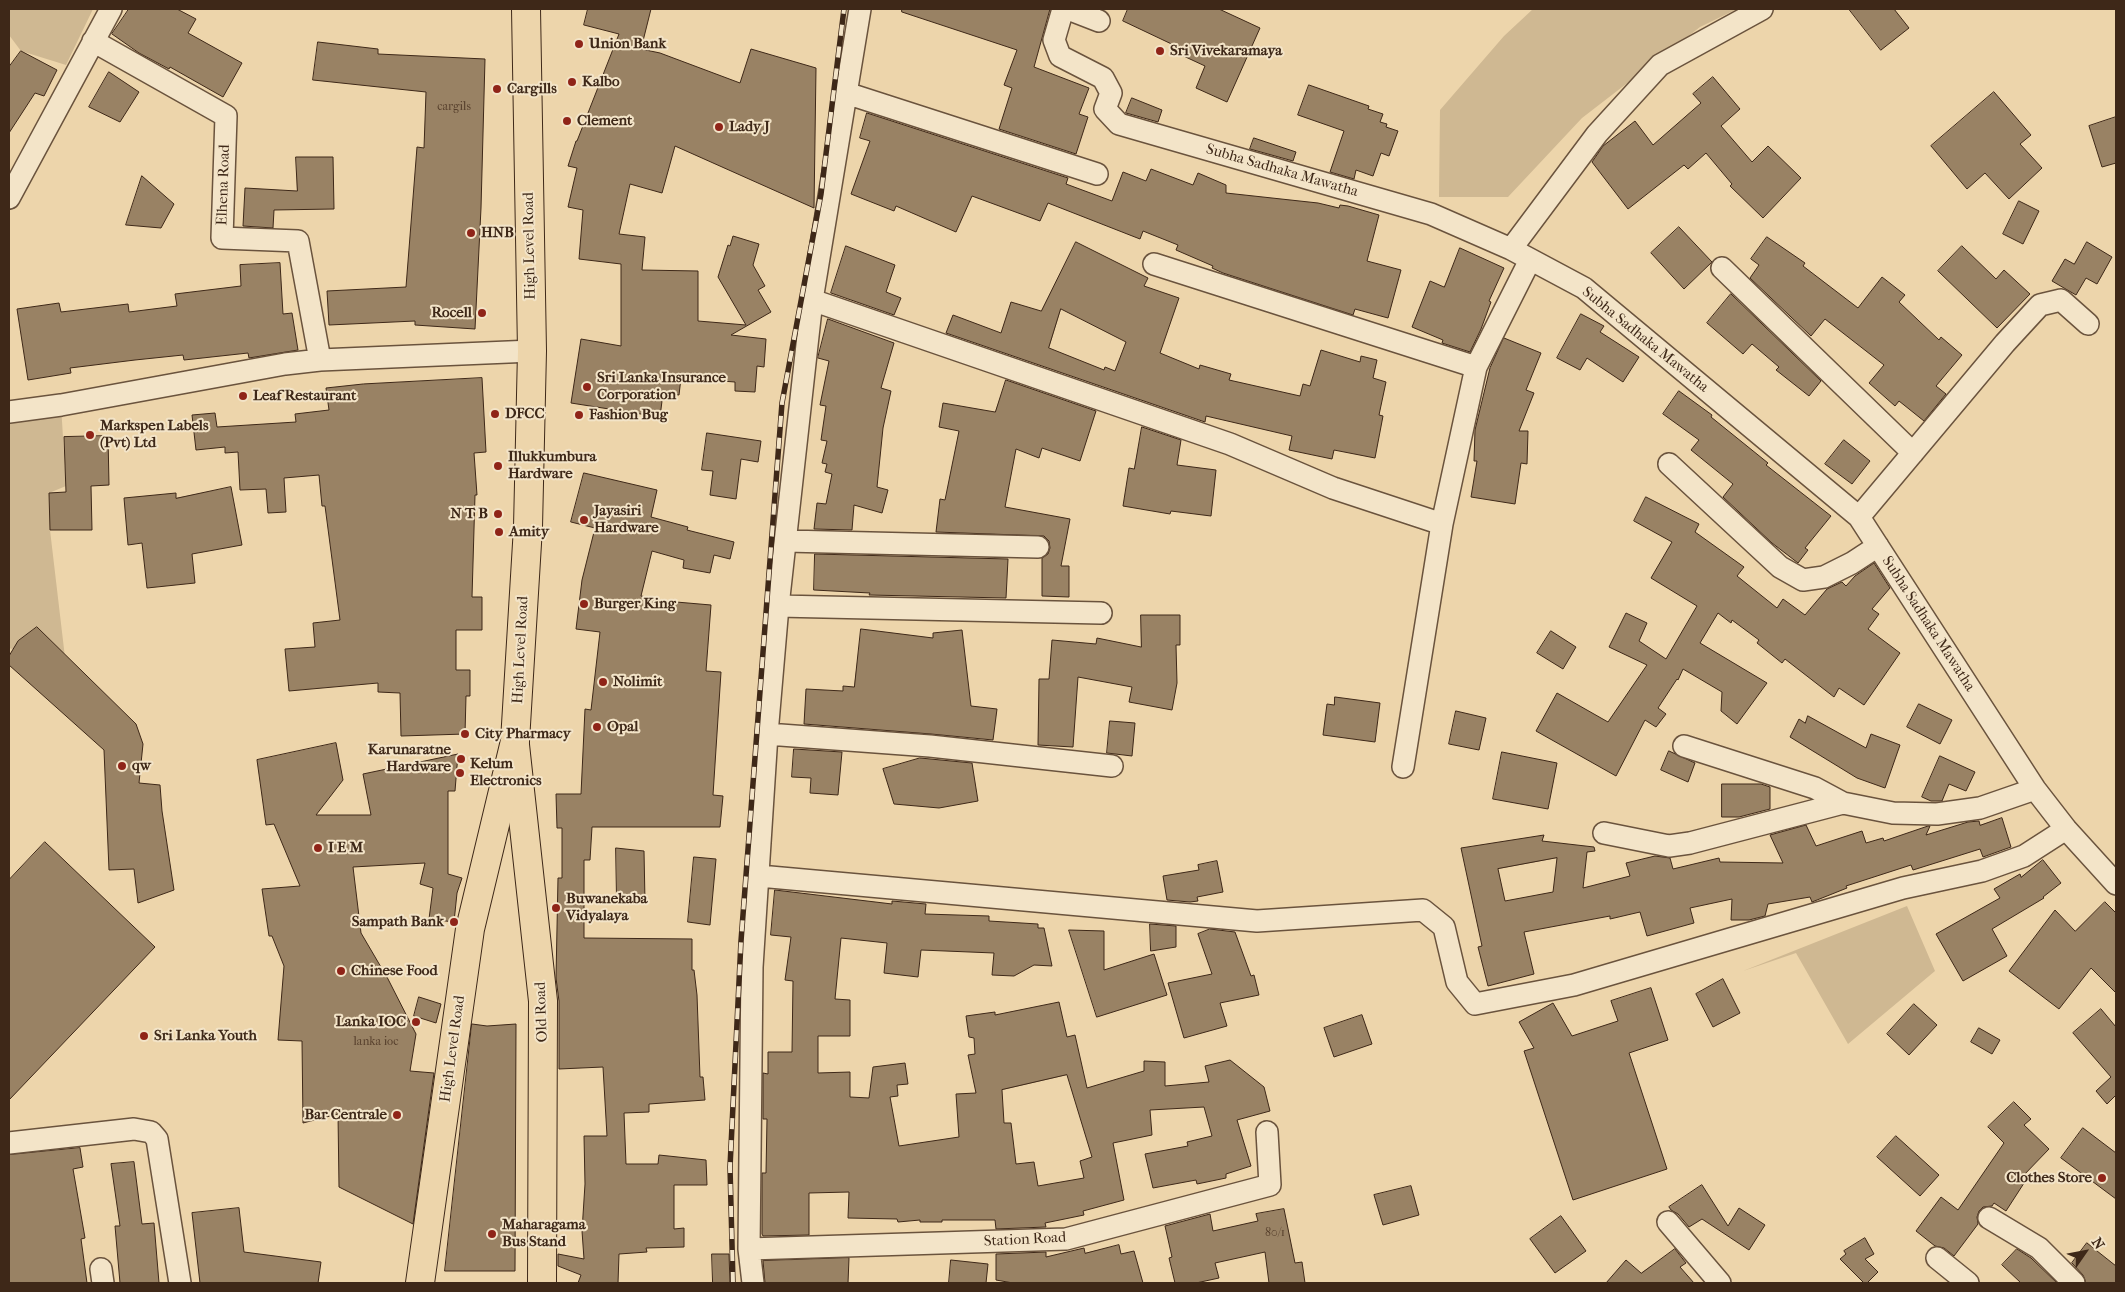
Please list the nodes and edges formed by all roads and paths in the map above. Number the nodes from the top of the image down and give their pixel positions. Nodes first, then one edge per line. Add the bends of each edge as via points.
1 (111, 9) edge
2 (526, 9) edge
3 (860, 9) edge
4 (1063, 9) edge
5 (1068, 9) edge
6 (1762, 9) edge
7 (1099, 21) dead end
8 (93, 41) junction
9 (846, 93) junction
10 (1097, 174) dead end
11 (9, 198) edge
12 (1511, 249) junction
13 (1530, 260) junction
14 (1154, 264) dead end
15 (1722, 268) dead end
16 (812, 300) junction
17 (2088, 324) dead end
18 (532, 351) junction
19 (320, 360) junction
20 (1476, 367) junction
21 (9, 412) edge
22 (1913, 452) junction
23 (1669, 464) dead end
24 (1859, 517) junction
25 (1442, 524) junction
26 (786, 541) junction
27 (1878, 546) junction
28 (1038, 547) dead end
29 (778, 606) junction
30 (1101, 612) dead end
31 (767, 734) junction
32 (515, 741) junction
33 (1684, 746) dead end
34 (1112, 766) dead end
35 (1403, 767) dead end
36 (2035, 789) junction
37 (1843, 803) junction
38 (2066, 829) junction
39 (1604, 833) dead end
40 (759, 876) junction
41 (2116, 884) edge
42 (1267, 1132) dead end
43 (9, 1143) edge
44 (1989, 1218) dead end
45 (1668, 1222) dead end
46 (749, 1249) junction
47 (1937, 1258) dead end
48 (180, 1283) edge
49 (420, 1283) edge
50 (542, 1283) edge
51 (752, 1283) edge
52 (1720, 1283) edge
53 (1968, 1283) edge
54 (2074, 1283) edge

1 - 8 street
2 - 18 main road, High Level Road
3 - 9 street
4 - 12 street, Subha Sadhaka Mawatha via 1054,40 1060,56 1103,78 1111,93 1105,108 1119,124 1431,214
5 - 7 street
6 - 12 street via 1660,65 1597,134
8 - 11 street
8 - 19 street, Elhena Road via 226,116 222,238 298,241
9 - 10 street
9 - 16 street
12 - 13 street, Subha Sadhaka Mawatha
13 - 20 street
13 - 24 street, Subha Sadhaka Mawatha via 1584,288
14 - 20 street
15 - 22 street
16 - 25 street via 1230,444 1333,488
16 - 26 street
17 - 22 street via 2061,300 2040,305
18 - 19 street
18 - 32 main road, High Level Road via 528,528
19 - 21 street
20 - 25 street
22 - 24 street
23 - 27 street via 1780,567 1803,580 1824,577
24 - 27 street, Subha Sadhaka Mawatha
25 - 35 street
26 - 28 street
26 - 29 street
27 - 36 street, Subha Sadhaka Mawatha
29 - 30 street
29 - 31 street
31 - 34 street via 930,746
31 - 40 street
32 - 49 main road, High Level Road via 470,929
32 - 50 main road, Old Road via 543,1001
33 - 37 street via 1815,788
36 - 37 street via 1980,808 1937,814 1893,813
36 - 38 street, Subha Sadhaka Mawatha
37 - 39 street via 1668,846
38 - 40 street via 2024,856 1982,871 1903,888 1574,986 1476,1004 1457,982 1444,926 1423,910 1257,921
38 - 41 street, Subha Sadhaka Mawatha
40 - 46 street via 752,967
42 - 46 street, Station Road via 1270,1185 1066,1239
43 - 48 street via 134,1129 152,1132 157,1139
44 - 54 street via 2039,1248
45 - 52 street
46 - 51 street
47 - 53 street

